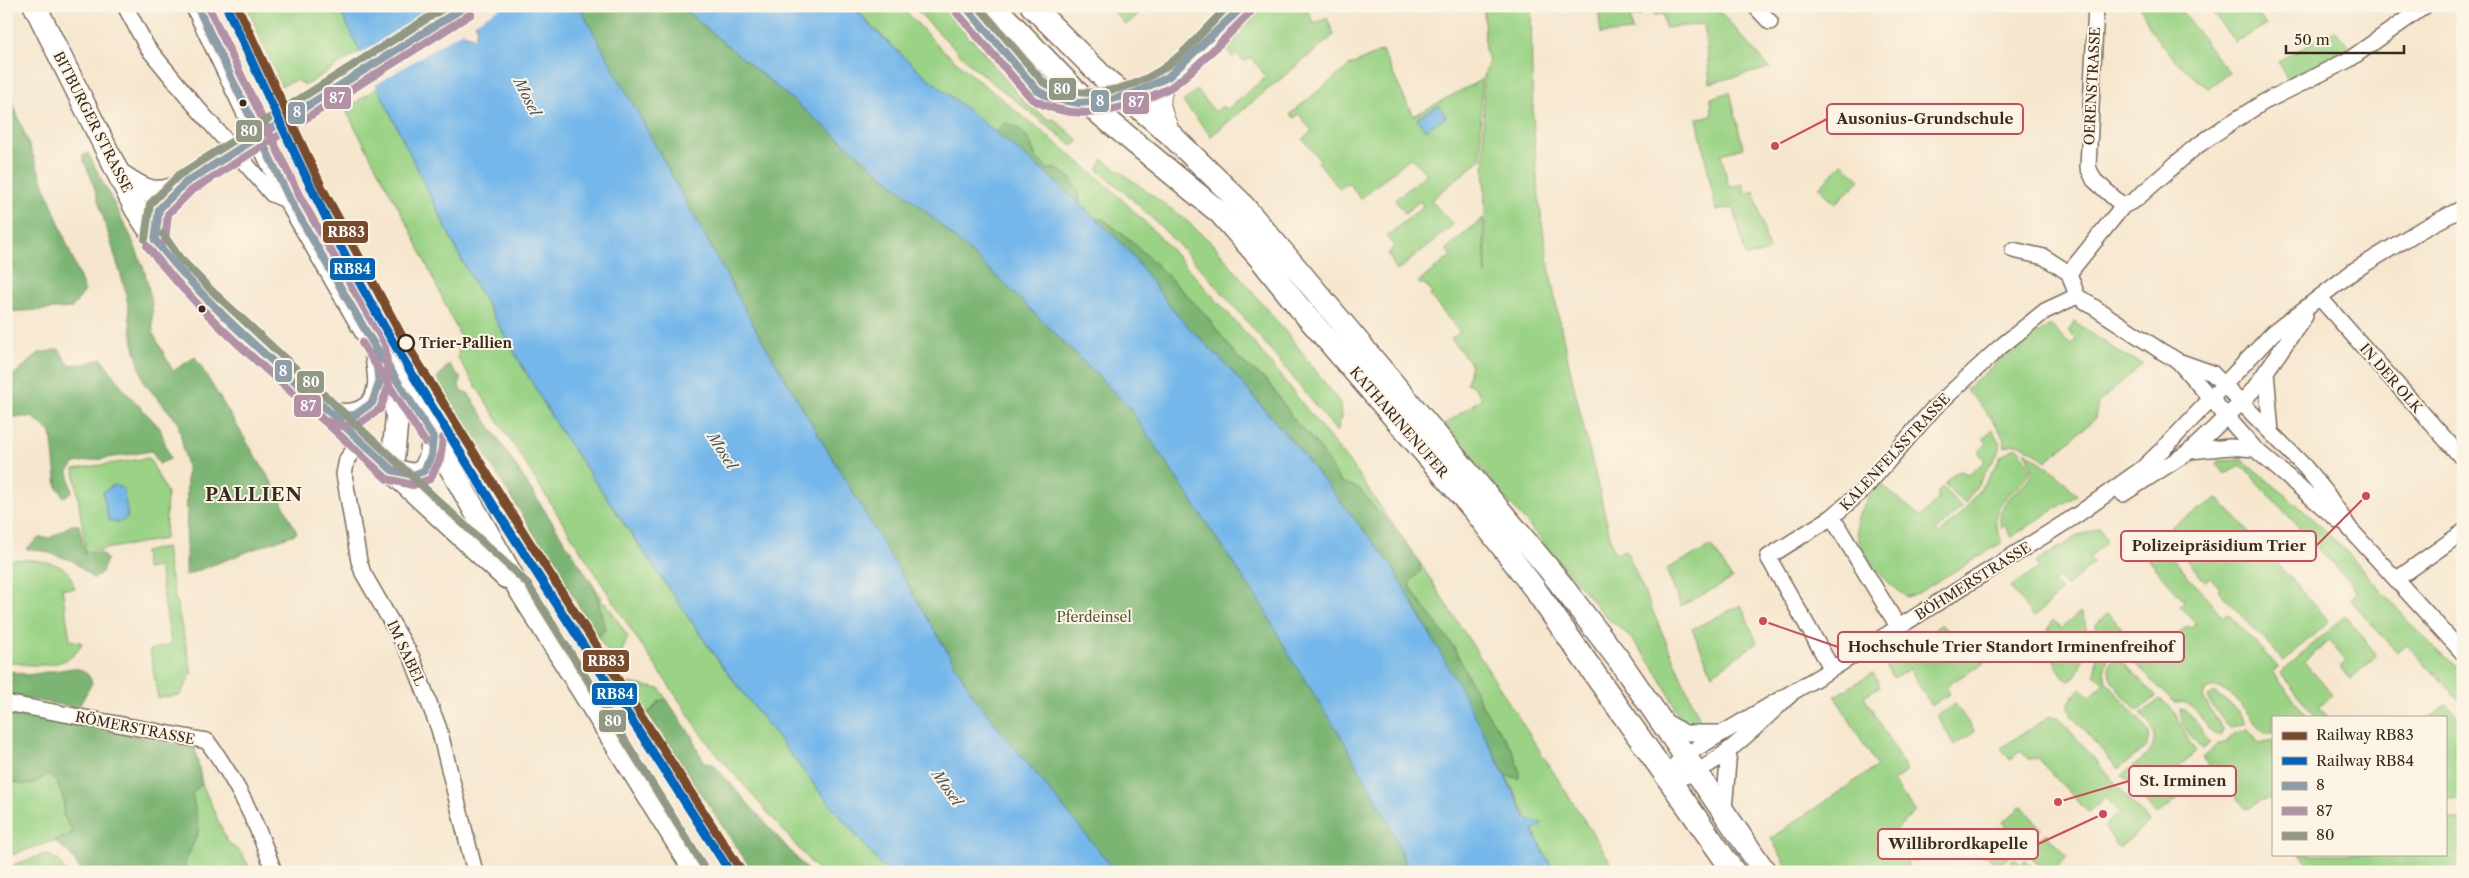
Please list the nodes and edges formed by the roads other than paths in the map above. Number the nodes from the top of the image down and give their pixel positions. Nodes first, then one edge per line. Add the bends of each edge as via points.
1 (35, 6) edge
2 (126, 6) edge
3 (197, 6) edge
4 (466, 6) edge
5 (965, 6) edge
6 (994, 6) edge
7 (1032, 6) edge
8 (1243, 6) edge
9 (1755, 6) edge
10 (2096, 6) edge
11 (2425, 6) edge
12 (1770, 22) dead end
13 (1167, 78) junction
14 (1125, 98) junction
15 (1088, 104) junction
16 (1171, 135) junction
17 (122, 176) junction
18 (185, 183) junction
19 (292, 202) junction
20 (2123, 206) junction
21 (2463, 208) edge
22 (155, 240) junction
23 (2013, 250) dead end
24 (2069, 273) junction
25 (2077, 296) junction
26 (2320, 298) junction
27 (376, 347) junction
28 (2178, 360) junction
29 (390, 371) junction
30 (2266, 371) junction
31 (2224, 385) junction
32 (2210, 400) junction
33 (2241, 402) junction
34 (329, 412) junction
35 (2226, 418) junction
36 (2271, 433) junction
37 (433, 437) junction
38 (361, 441) junction
39 (2255, 449) junction
40 (2190, 451) junction
41 (2463, 459) edge
42 (392, 470) junction
43 (2077, 515) junction
44 (1832, 517) junction
45 (2350, 528) junction
46 (2463, 532) edge
47 (2397, 579) junction
48 (520, 590) junction
49 (1899, 628) junction
50 (2463, 653) edge
51 (1832, 669) junction
52 (1791, 694) junction
53 (6, 702) edge
54 (1658, 716) junction
55 (1722, 732) junction
56 (1729, 750) junction
57 (1691, 763) junction
58 (1669, 777) junction
59 (1724, 810) junction
60 (274, 872) edge
61 (475, 872) edge
62 (696, 872) edge
63 (1734, 872) edge
64 (1765, 872) edge

1 - 17 main road, BITBURGER STRASSE
2 - 19 street via 147,47 193,104 272,194
3 - 19 main road
4 - 18 main road, bridge
5 - 15 main road via 1038,91 1063,103
6 - 15 main road, KATHARINENUFER
7 - 14 main road, KATHARINENUFER
8 - 13 main road
9 - 12 street
10 - 20 street, OERENSTRASSE via 2088,166 2094,180
11 - 20 street via 2350,59 2264,102 2229,124 2194,148 2135,200
13 - 14 main road
13 - 16 main road via 1160,91 1159,106
14 - 15 main road
14 - 16 main road, KATHARINENUFER
15 - 58 main road, KATHARINENUFER via 1220,213 1259,257 1475,511
16 - 54 main road, KATHARINENUFER via 1240,202 1461,463 1620,660
17 - 18 main road via 136,186 154,192 168,191
17 - 22 main road, BITBURGER STRASSE
18 - 22 main road via 159,209
19 - 27 main road
20 - 24 street
21 - 26 street, BÖHMERSTRASSE via 2355,270
22 - 34 main road, BITBURGER STRASSE via 171,263 204,297
23 - 24 street via 2044,257
24 - 25 street
25 - 28 street via 2119,326
25 - 44 street, KALENFELSSTRASSE via 2045,311 1998,348 1933,409 1863,490
26 - 30 street, BÖHMERSTRASSE
26 - 31 street, BÖHMERSTRASSE via 2273,333
26 - 41 street, IN DER OLK
27 - 29 main road
27 - 34 main road via 379,384 372,403 350,416
28 - 31 street via 2212,373
28 - 32 street
29 - 37 main road
29 - 42 main road via 397,416
30 - 33 street, BÖHMERSTRASSE
30 - 36 street
31 - 32 street, BÖHMERSTRASSE
31 - 33 street
32 - 35 street
32 - 43 street, BÖHMERSTRASSE via 2143,468
33 - 35 street, BÖHMERSTRASSE
33 - 36 street
34 - 38 main road, BITBURGER STRASSE
35 - 39 street
35 - 40 street, BÖHMERSTRASSE
36 - 45 street via 2309,472
37 - 42 main road via 432,456 424,471 413,475
37 - 48 main road
38 - 42 main road, BITBURGER STRASSE
38 - 61 street, IM SABEL via 347,459 344,474 359,561 412,658 438,728
39 - 40 street via 2230,447
39 - 45 street
40 - 43 street, BÖHMERSTRASSE via 2112,502
42 - 48 main road, BITBURGER STRASSE
43 - 49 street, BÖHMERSTRASSE
44 - 49 street
44 - 51 street, KALENFELSSTRASSE via 1768,557
45 - 47 street
46 - 47 street
47 - 50 street
48 - 62 main road
49 - 51 street, BÖHMERSTRASSE
51 - 52 street, BÖHMERSTRASSE
52 - 55 street, BÖHMERSTRASSE
52 - 56 street, BÖHMERSTRASSE
53 - 60 street, RÖMERSTRASSE via 207,741 248,806
54 - 55 street, BÖHMERSTRASSE via 1685,733
54 - 57 main road, KATHARINENUFER
55 - 57 street, BÖHMERSTRASSE
56 - 57 street, BÖHMERSTRASSE
56 - 59 street
57 - 58 street, BÖHMERSTRASSE via 1675,765
57 - 58 street, BÖHMERSTRASSE via 1680,779
57 - 59 main road, KATHARINENUFER
58 - 63 main road, KATHARINENUFER
59 - 64 main road, KATHARINENUFER

